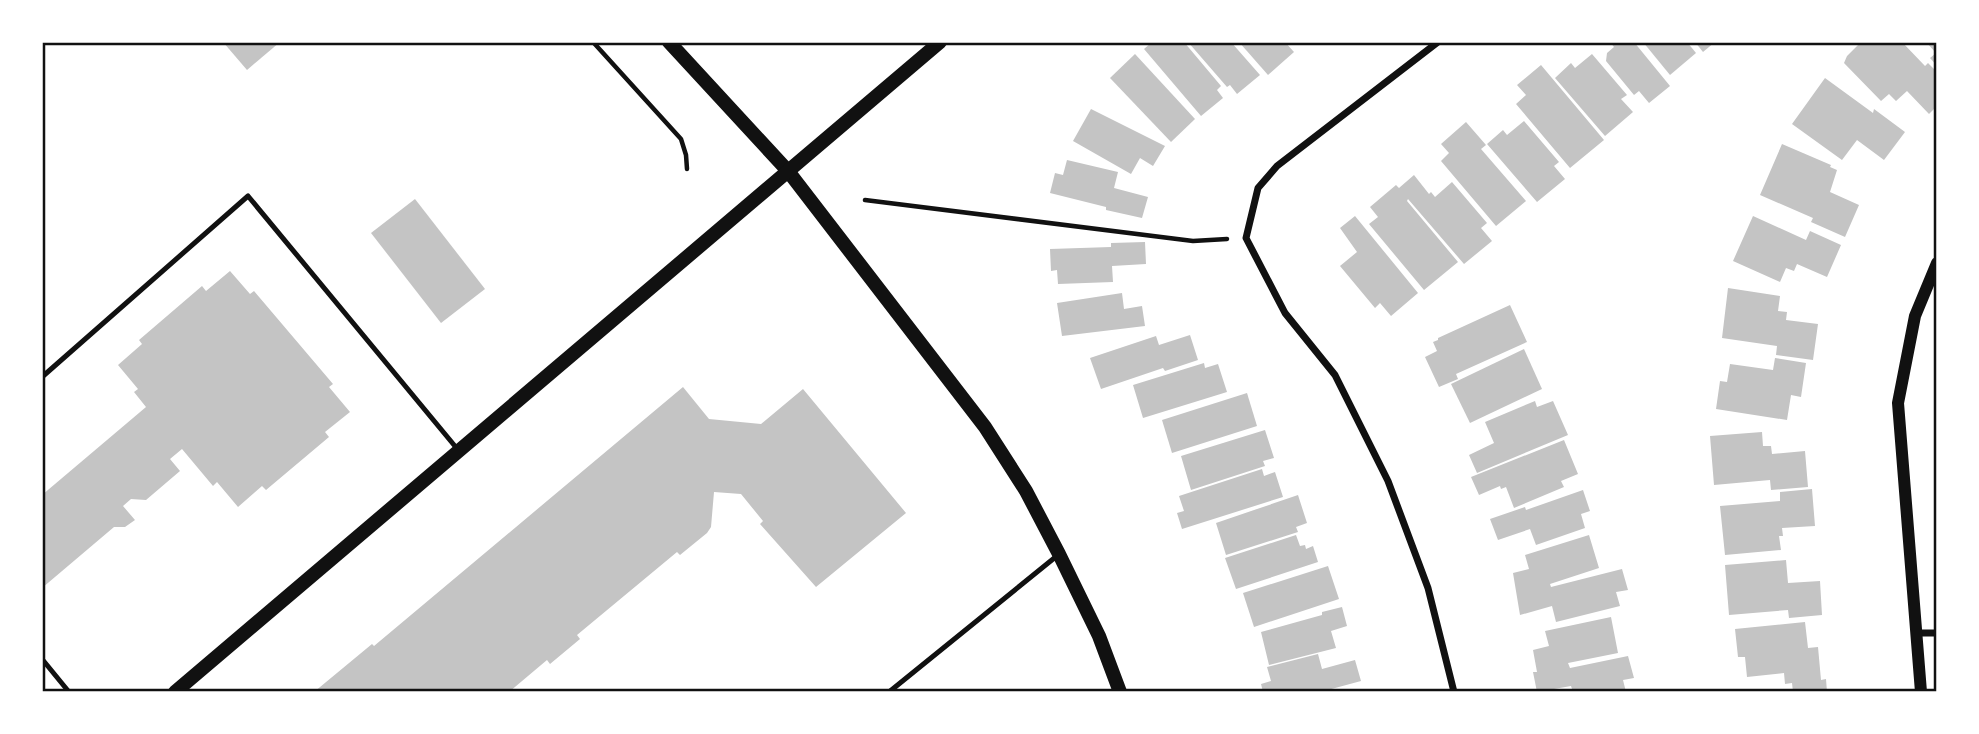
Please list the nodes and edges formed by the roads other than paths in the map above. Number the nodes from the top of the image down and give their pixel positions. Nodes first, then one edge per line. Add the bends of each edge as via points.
1 (669, 42) edge
2 (940, 42) edge
3 (1438, 42) edge
4 (788, 172) junction
5 (1937, 263) edge
6 (42, 377) edge
7 (459, 450) junction
8 (1059, 554) junction
9 (1917, 633) junction
10 (1937, 633) edge
11 (42, 659) edge
12 (69, 692) edge
13 (175, 692) edge
14 (889, 692) edge
15 (1120, 692) edge
16 (1454, 692) edge
17 (1921, 692) edge

1 - 4 main road
2 - 4 main road
3 - 16 street via 1278,166 1258,188 1245,238 1285,313 1335,375 1388,481 1428,588
4 - 7 main road
4 - 8 main road via 985,427
5 - 9 street via 1915,316 1898,402
6 - 7 lane via 248,196
7 - 13 main road
8 - 14 lane
8 - 15 main road
9 - 10 street
9 - 17 street
11 - 12 lane

